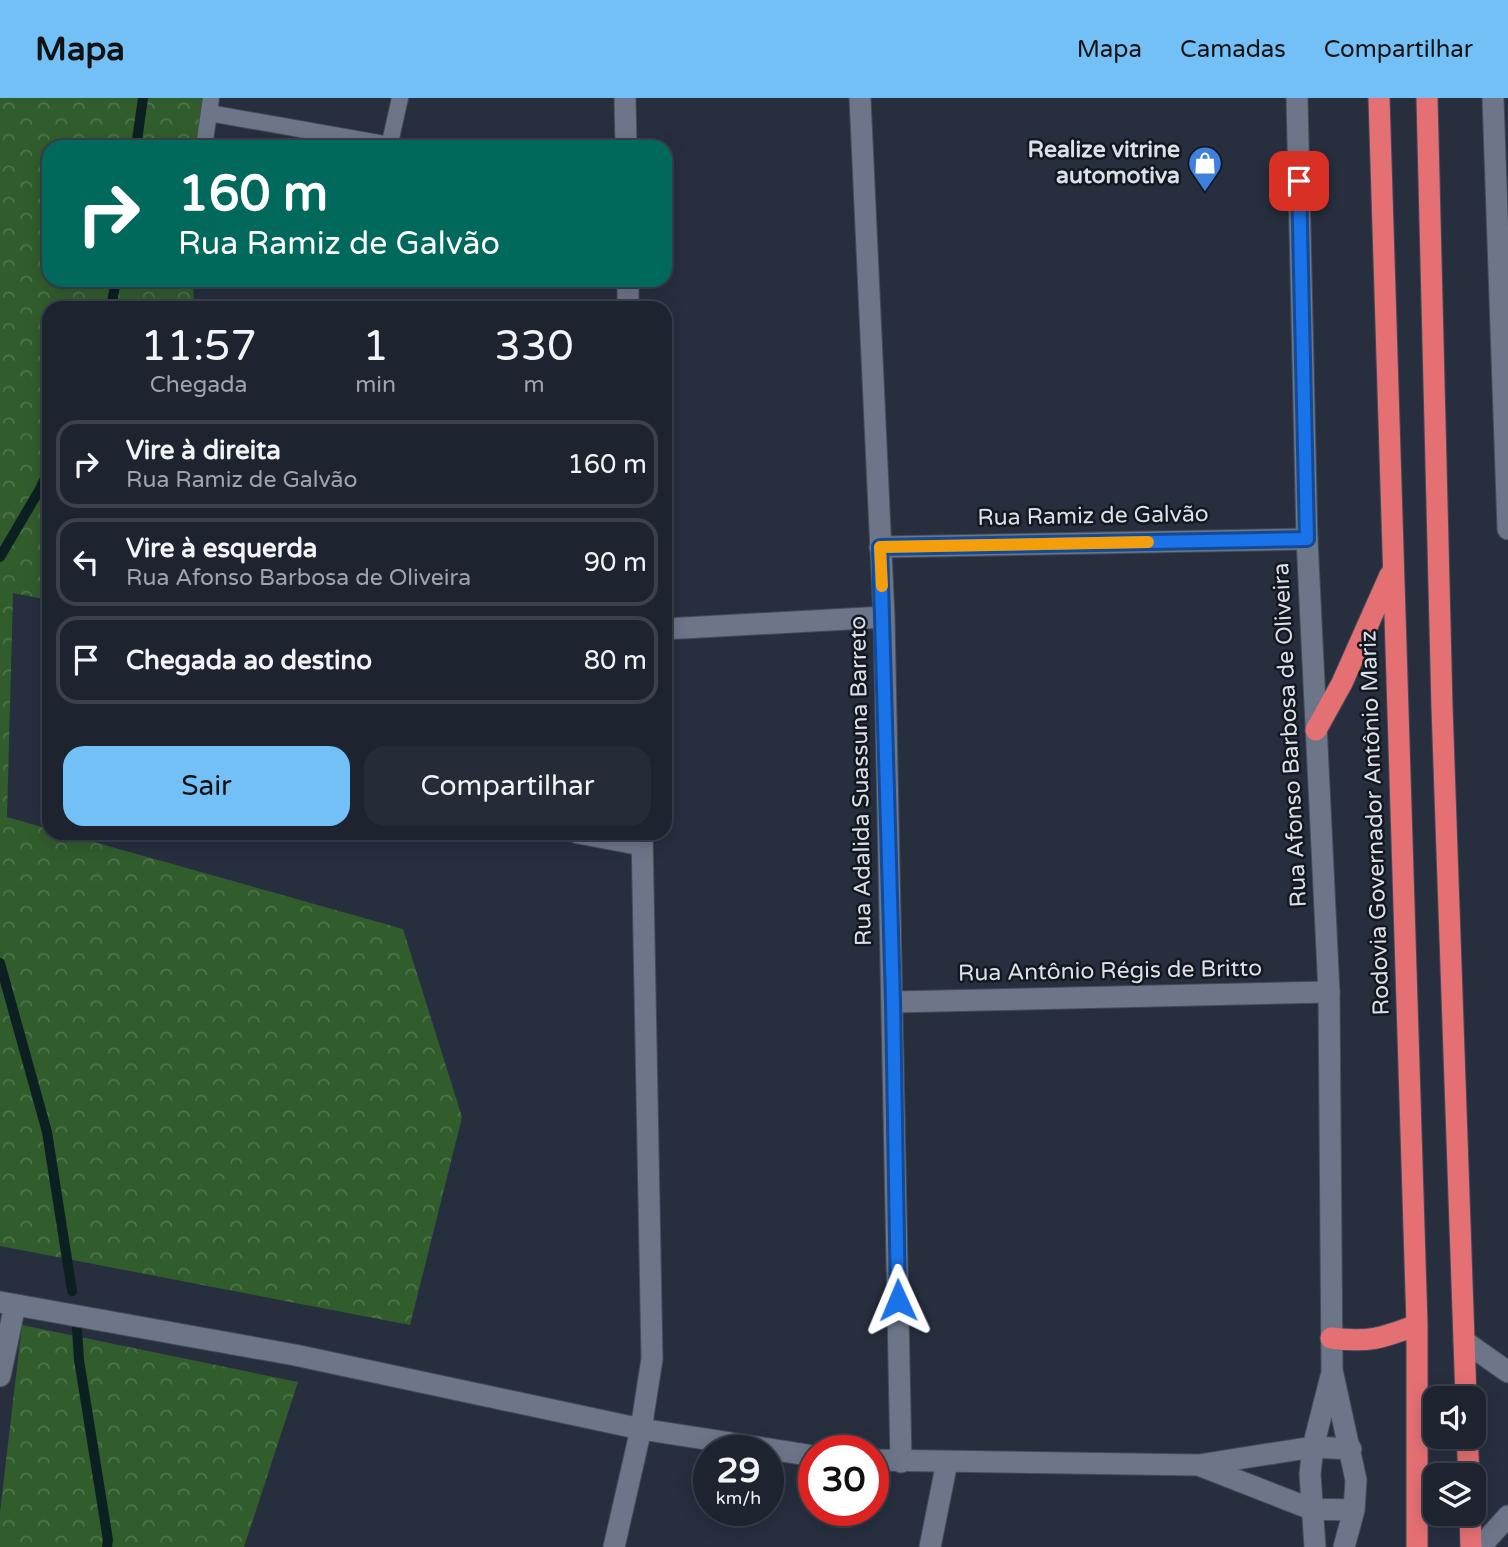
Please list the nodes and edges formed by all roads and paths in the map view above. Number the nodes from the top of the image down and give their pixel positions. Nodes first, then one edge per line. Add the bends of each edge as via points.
1 (400, 98) edge
2 (625, 98) edge
3 (860, 98) edge
4 (1297, 98) edge
5 (1379, 98) edge
6 (1427, 98) edge
7 (1493, 98) edge
8 (210, 105) edge
9 (205, 140) edge
10 (363, 140) edge
11 (390, 140) edge
12 (626, 140) edge
13 (1507, 464) edge
14 (1508, 529) edge
15 (1307, 539) junction
16 (880, 547) junction
17 (1394, 566) junction
18 (884, 617) junction
19 (672, 629) edge
20 (1316, 730) junction
21 (642, 840) edge
22 (1329, 992) junction
23 (893, 1002) junction
24 (8, 1303) edge
25 (1417, 1325) junction
26 (1331, 1338) junction
27 (1464, 1340) junction
28 (1332, 1370) junction
29 (1508, 1372) edge
30 (0, 1377) edge
31 (1466, 1386) edge
32 (641, 1429) junction
33 (1313, 1447) junction
34 (1351, 1449) junction
35 (798, 1453) edge
36 (889, 1461) edge
37 (901, 1462) junction
38 (947, 1462) junction
39 (1199, 1465) junction
40 (1311, 1509) junction
41 (1354, 1510) junction
42 (1508, 1516) edge
43 (1470, 1526) edge
44 (614, 1547) edge
45 (930, 1547) edge
46 (1315, 1547) edge
47 (1344, 1547) edge
48 (1417, 1547) edge
49 (1471, 1547) edge
50 (1480, 1547) edge

1 - 11 lane
2 - 12 street
3 - 16 street, Rua Adalida Suassuna Barreto
4 - 15 street, Rua Afonso Barbosa de Oliveira
5 - 17 highway, Rodovia Governador Antônio Mariz
6 - 27 highway
7 - 13 street
8 - 9 lane
8 - 10 lane
13 - 14 street
15 - 16 street, Rua Ramiz de Galvão
15 - 20 street, Rua Afonso Barbosa de Oliveira
16 - 18 street, Rua Adalida Suassuna Barreto
17 - 20 highway via 1348,672
17 - 25 highway, Rodovia Governador Antônio Mariz
18 - 19 street
18 - 23 street, Rua Adalida Suassuna Barreto
20 - 22 street, Rua Afonso Barbosa de Oliveira
21 - 32 street via 652,1359
22 - 23 street, Rua Antônio Régis de Britto
22 - 26 street, Rua Afonso Barbosa de Oliveira
23 - 37 street, Rua Adalida Suassuna Barreto
24 - 30 street
24 - 32 street via 295,1355
25 - 26 highway via 1378,1340
25 - 48 highway, Rodovia Governador Antônio Mariz
26 - 28 street, Rua Afonso Barbosa de Oliveira
27 - 29 street
27 - 31 highway
28 - 33 street
28 - 34 street
32 - 35 street
32 - 44 street
33 - 34 street
33 - 39 street
33 - 40 street
34 - 41 street
36 - 37 street
37 - 38 street
38 - 39 street
38 - 45 street
39 - 40 street
40 - 41 street
40 - 46 street
41 - 47 street
42 - 50 street
43 - 49 highway

